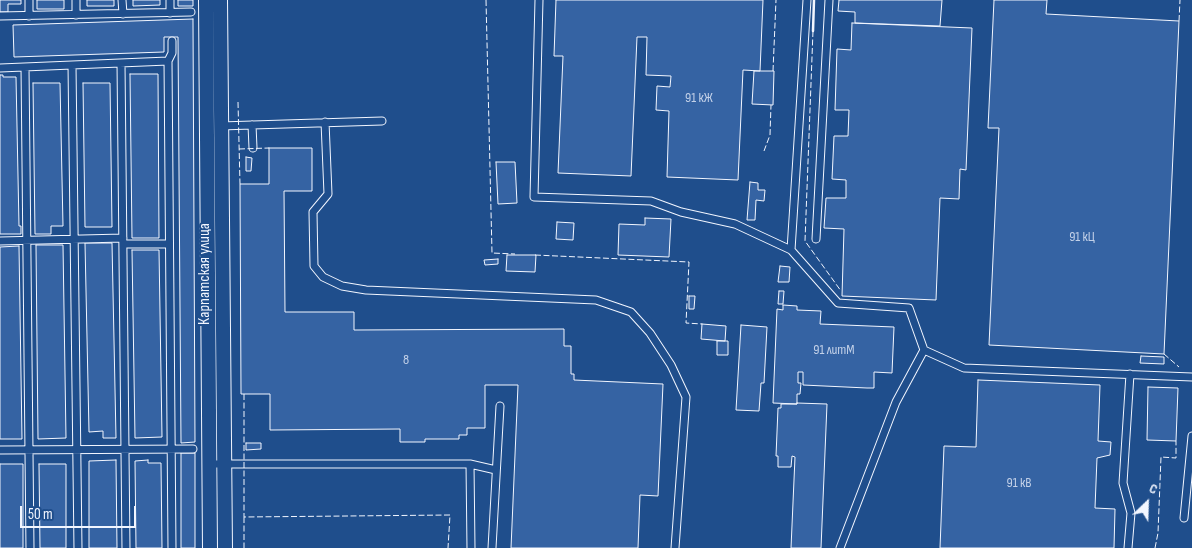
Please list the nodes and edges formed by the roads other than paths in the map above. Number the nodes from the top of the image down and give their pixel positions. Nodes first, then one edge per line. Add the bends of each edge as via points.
1 (29, 0) edge
2 (76, 0) edge
3 (122, 0) edge
4 (170, 0) edge
5 (206, 0) edge
6 (220, 0) edge
7 (539, 0) edge
8 (807, 0) edge
9 (829, 0) edge
10 (191, 12) dead end
11 (170, 13) junction
12 (123, 14) junction
13 (76, 15) junction
14 (0, 16) edge
15 (30, 16) junction
16 (172, 41) dead end
17 (168, 61) junction
18 (121, 62) junction
19 (72, 65) junction
20 (25, 66) junction
21 (0, 68) edge
22 (382, 121) dead end
23 (325, 122) junction
24 (252, 125) junction
25 (214, 126) junction
26 (253, 148) dead end
27 (816, 238) dead end
28 (74, 239) junction
29 (27, 240) junction
30 (0, 241) edge
31 (123, 241) junction
32 (169, 244) junction
33 (791, 250) junction
34 (924, 350) junction
35 (1130, 374) junction
36 (1192, 377) edge
37 (500, 406) dead end
38 (1192, 436) edge
39 (125, 449) junction
40 (171, 449) junction
41 (193, 449) dead end
42 (0, 450) edge
43 (29, 450) junction
44 (77, 450) junction
45 (1191, 461) edge
46 (210, 464) junction
47 (224, 464) junction
48 (470, 464) junction
49 (496, 470) junction
50 (1184, 518) dead end
51 (30, 548) edge
52 (78, 548) edge
53 (126, 548) edge
54 (172, 548) edge
55 (210, 548) edge
56 (225, 548) edge
57 (471, 548) edge
58 (492, 548) edge
59 (675, 548) edge
60 (840, 548) edge
61 (1128, 548) edge

1 - 15 lane
2 - 13 lane
3 - 12 lane
4 - 11 lane
5 - 25 street, Карпатская улица
6 - 25 street, Карпатская улица
7 - 33 lane via 534,197 651,201 681,212 735,224
8 - 33 lane
9 - 27 lane
10 - 11 lane
11 - 12 lane
12 - 13 lane
13 - 15 lane
14 - 15 lane
16 - 17 lane
17 - 18 lane
17 - 32 lane
18 - 19 lane
18 - 31 lane
19 - 20 lane
19 - 28 lane
20 - 21 lane
20 - 29 lane
22 - 23 lane
23 - 24 lane
23 - 59 lane via 328,194 313,212 314,266 324,277 342,286 366,290 596,300 631,312 650,333 671,365 686,397
24 - 25 lane
24 - 26 lane
25 - 46 street, Карпатская улица
25 - 47 street, Карпатская улица
28 - 29 lane
28 - 31 lane
28 - 44 lane
29 - 30 lane
29 - 43 lane
31 - 32 lane
31 - 39 lane
32 - 40 lane
33 - 34 lane via 838,303 909,308
34 - 35 lane via 964,368
34 - 60 lane via 896,402
35 - 36 lane
35 - 61 lane via 1123,483 1131,513
37 - 49 lane
38 - 45 lane
39 - 40 lane
39 - 44 lane
39 - 53 lane
40 - 41 lane
40 - 54 lane
42 - 43 lane
43 - 44 lane
43 - 51 lane
44 - 52 lane
45 - 50 lane
46 - 47 lane
46 - 55 street, Карпатская улица
47 - 48 lane
47 - 56 street, Карпатская улица
48 - 49 lane
48 - 57 lane
49 - 58 lane

